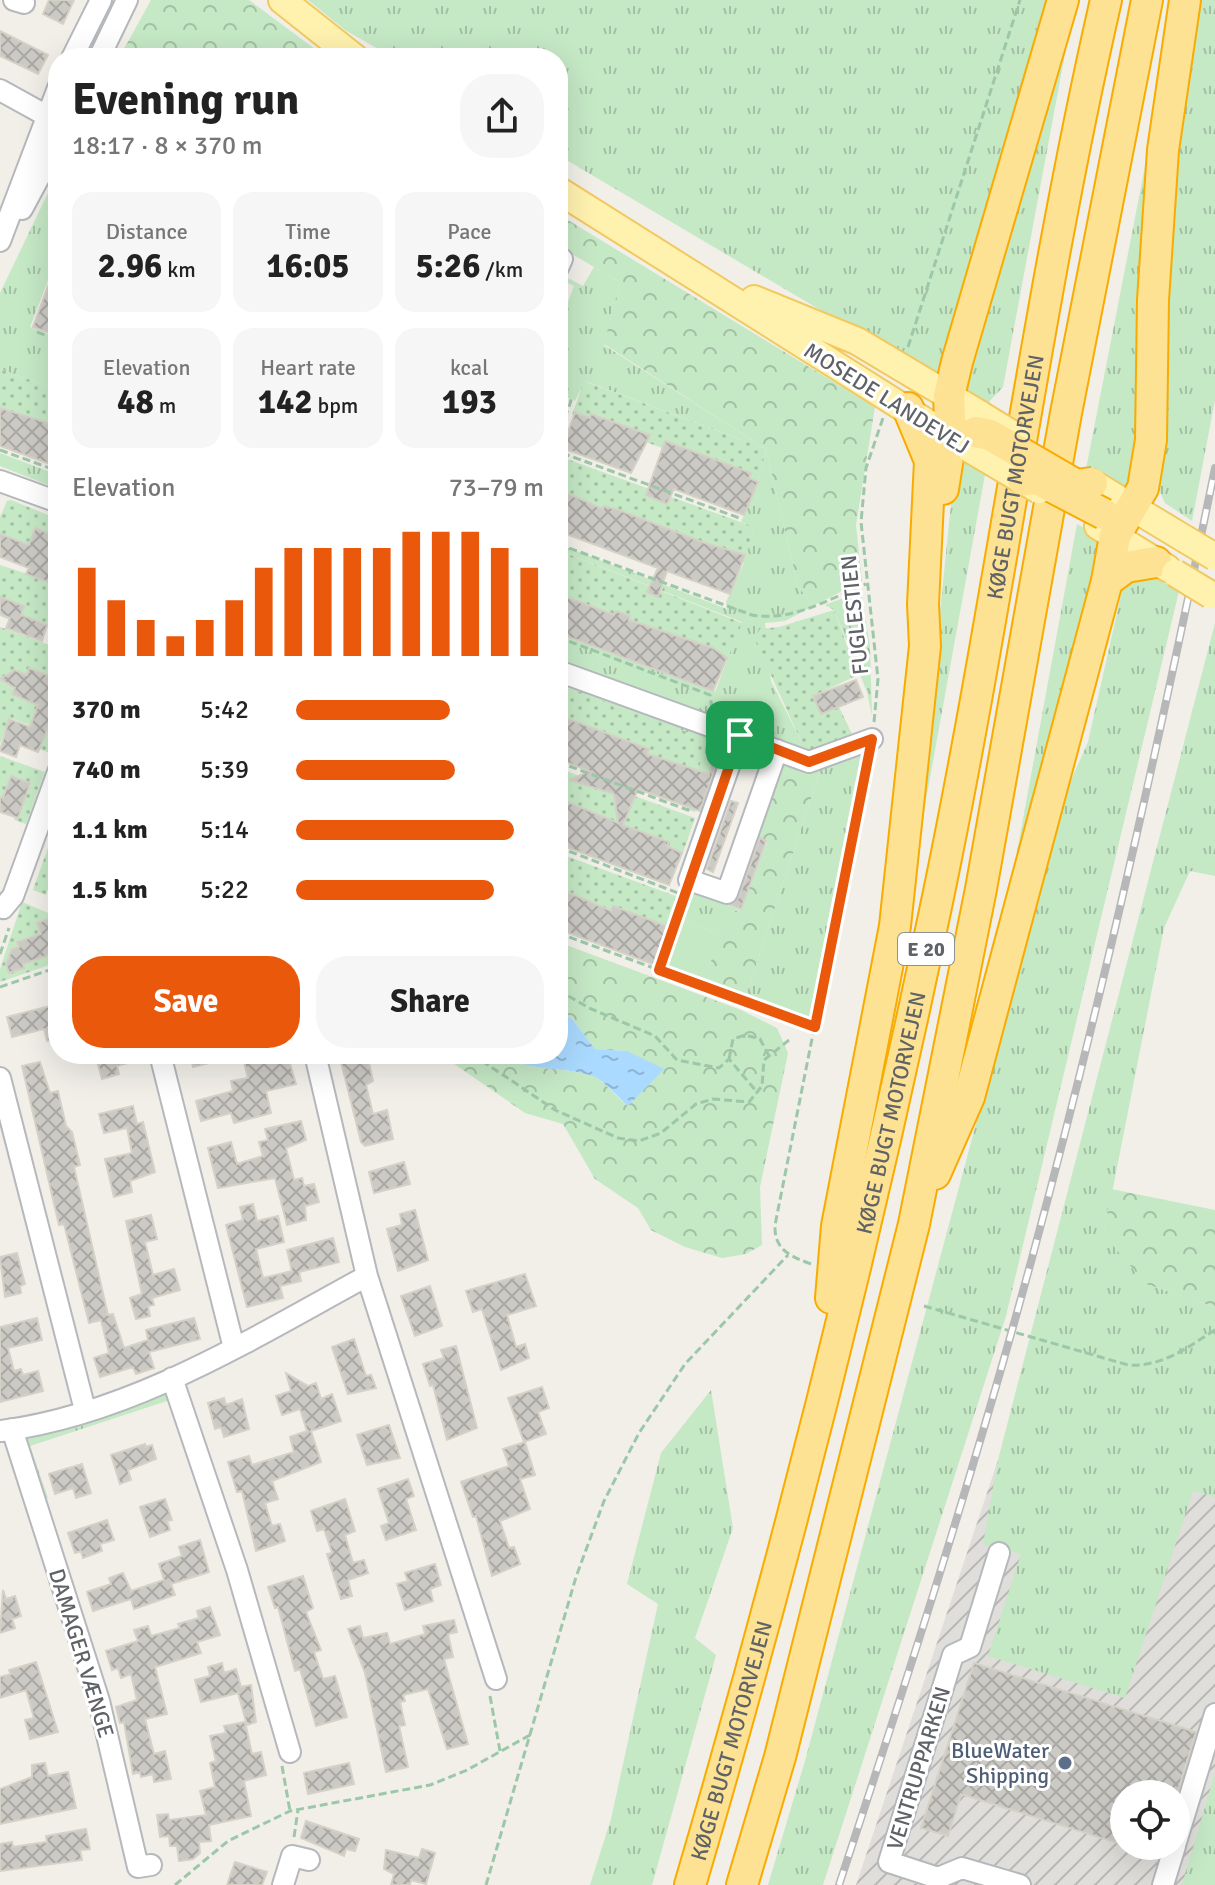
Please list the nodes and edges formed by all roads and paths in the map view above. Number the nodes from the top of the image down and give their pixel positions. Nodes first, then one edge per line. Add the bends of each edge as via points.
1 (101, 0) edge
2 (127, 0) edge
3 (282, 0) edge
4 (1020, 0) edge
5 (1063, 0) edge
6 (1106, 0) edge
7 (1147, 0) edge
8 (1185, 0) edge
9 (77, 48) edge
10 (104, 48) edge
11 (342, 48) edge
12 (0, 90) edge
13 (48, 117) edge
14 (48, 126) edge
15 (48, 161) edge
16 (568, 196) edge
17 (0, 241) edge
18 (0, 252) edge
19 (685, 268) junction
20 (37, 332) dead end
21 (48, 336) edge
22 (905, 356) dead end
23 (940, 389) junction
24 (896, 410) junction
25 (970, 434) junction
26 (0, 450) edge
27 (568, 455) edge
28 (48, 467) edge
29 (1023, 480) joint
30 (1, 483) edge
31 (48, 499) edge
32 (1109, 510) junction
33 (742, 519) dead end
34 (568, 548) edge
35 (1215, 557) edge
36 (1166, 567) junction
37 (1107, 581) junction
38 (866, 584) junction
39 (1213, 597) edge
40 (925, 639) junction
41 (568, 641) edge
42 (568, 675) edge
43 (715, 726) junction
44 (740, 735) junction
45 (872, 739) junction
46 (777, 750) junction
47 (568, 766) edge
48 (48, 800) edge
49 (710, 818) junction
50 (568, 850) edge
51 (686, 888) junction
52 (0, 907) edge
53 (9, 928) dead end
54 (568, 937) edge
55 (0, 954) edge
56 (48, 970) edge
57 (659, 970) junction
58 (0, 987) edge
59 (568, 995) edge
60 (815, 1027) junction
61 (789, 1040) dead end
62 (769, 1056) junction
63 (729, 1059) junction
64 (163, 1064) edge
65 (317, 1064) edge
66 (487, 1064) edge
67 (0, 1078) edge
68 (757, 1092) junction
69 (914, 1224) junction
70 (788, 1255) junction
71 (815, 1266) dead end
72 (367, 1276) junction
73 (924, 1306) dead end
74 (1215, 1330) edge
75 (234, 1348) junction
76 (172, 1378) junction
77 (821, 1405) junction
78 (85, 1410) junction
79 (6, 1430) edge
80 (999, 1553) dead end
81 (496, 1679) joint
82 (1215, 1714) edge
83 (530, 1735) junction
84 (500, 1751) junction
85 (290, 1752) joint
86 (1190, 1795) edge
87 (298, 1810) junction
88 (290, 1811) junction
89 (301, 1858) joint
90 (1170, 1860) edge
91 (151, 1865) dead end
92 (175, 1885) edge
93 (283, 1885) edge
94 (486, 1885) edge
95 (690, 1885) edge
96 (742, 1885) edge
97 (1020, 1885) edge
98 (1163, 1885) edge

1 - 9 street
2 - 10 street
3 - 11 main road
4 - 22 path
5 - 23 highway via 957,362
6 - 77 highway, KØGE BUGT MOTORVEJEN / E 20 via 1023,419 938,896
7 - 69 highway, KØGE BUGT MOTORVEJEN / E 20
8 - 32 highway via 1163,150 1151,440 1143,488
12 - 13 street
14 - 17 street
15 - 18 street
16 - 19 main road, MOSEDE LANDEVEJ
19 - 23 main road, MOSEDE LANDEVEJ via 857,341
19 - 24 main road, MOSEDE LANDEVEJ
20 - 21 path
23 - 25 highway
24 - 25 main road, MOSEDE LANDEVEJ
24 - 38 path, FUGLESTIEN via 866,468 861,522
24 - 40 highway via 930,461
25 - 29 main road, MOSEDE LANDEVEJ, bridge
25 - 32 highway, bridge via 990,435
25 - 40 highway via 945,468 934,604
26 - 28 path
27 - 33 path
29 - 32 highway, bridge via 1037,479
30 - 31 street
32 - 35 main road, bridge via 1185,539
32 - 36 main road
32 - 37 highway
34 - 38 path via 772,619
36 - 37 highway via 1126,567
36 - 39 main road, bridge
37 - 69 highway via 969,1097
38 - 45 path, FUGLESTIEN via 878,679
40 - 77 highway via 895,926 837,1226
41 - 43 path via 710,695
42 - 43 street
43 - 44 street
44 - 46 street
44 - 49 street
45 - 46 street via 809,762
45 - 60 path, FUGLESTIEN
46 - 51 street via 727,893
47 - 49 path
48 - 52 street via 13,896
49 - 51 street
50 - 51 path
51 - 57 path
53 - 55 path
54 - 57 path
56 - 58 path
57 - 60 path
59 - 63 path via 655,1036 677,1060 719,1068
60 - 70 path, FUGLESTIEN via 775,1225 774,1235
61 - 62 path
62 - 63 path via 760,1039 745,1035 733,1039
62 - 68 path
63 - 68 path
64 - 75 street
65 - 72 street
66 - 68 path via 555,1110 618,1138 639,1141 661,1133 696,1104 713,1099 749,1102
67 - 78 street
69 - 96 highway, KØGE BUGT MOTORVEJEN / E 20 via 784,1742
70 - 71 path
70 - 83 path via 685,1364 639,1433 604,1501 576,1577
72 - 75 street, DAMAGER VÆNGE
72 - 81 street
73 - 74 path via 1128,1365 1150,1366 1170,1359
75 - 76 street, DAMAGER VÆNGE
76 - 78 street, DAMAGER VÆNGE
76 - 85 street via 237,1570
77 - 95 highway, KØGE BUGT MOTORVEJEN / E 20
78 - 79 street, DAMAGER VÆNGE
79 - 91 street, DAMAGER VÆNGE via 99,1701 138,1867
80 - 97 street, VENTRUPPARKEN via 970,1647 953,1655 889,1862 938,1878 962,1868
81 - 84 path via 489,1687
82 - 86 street
83 - 84 path
83 - 94 path
84 - 87 path via 430,1785
85 - 88 path via 282,1766
87 - 88 path
87 - 89 path
88 - 92 path via 228,1841
89 - 93 street
90 - 98 street

